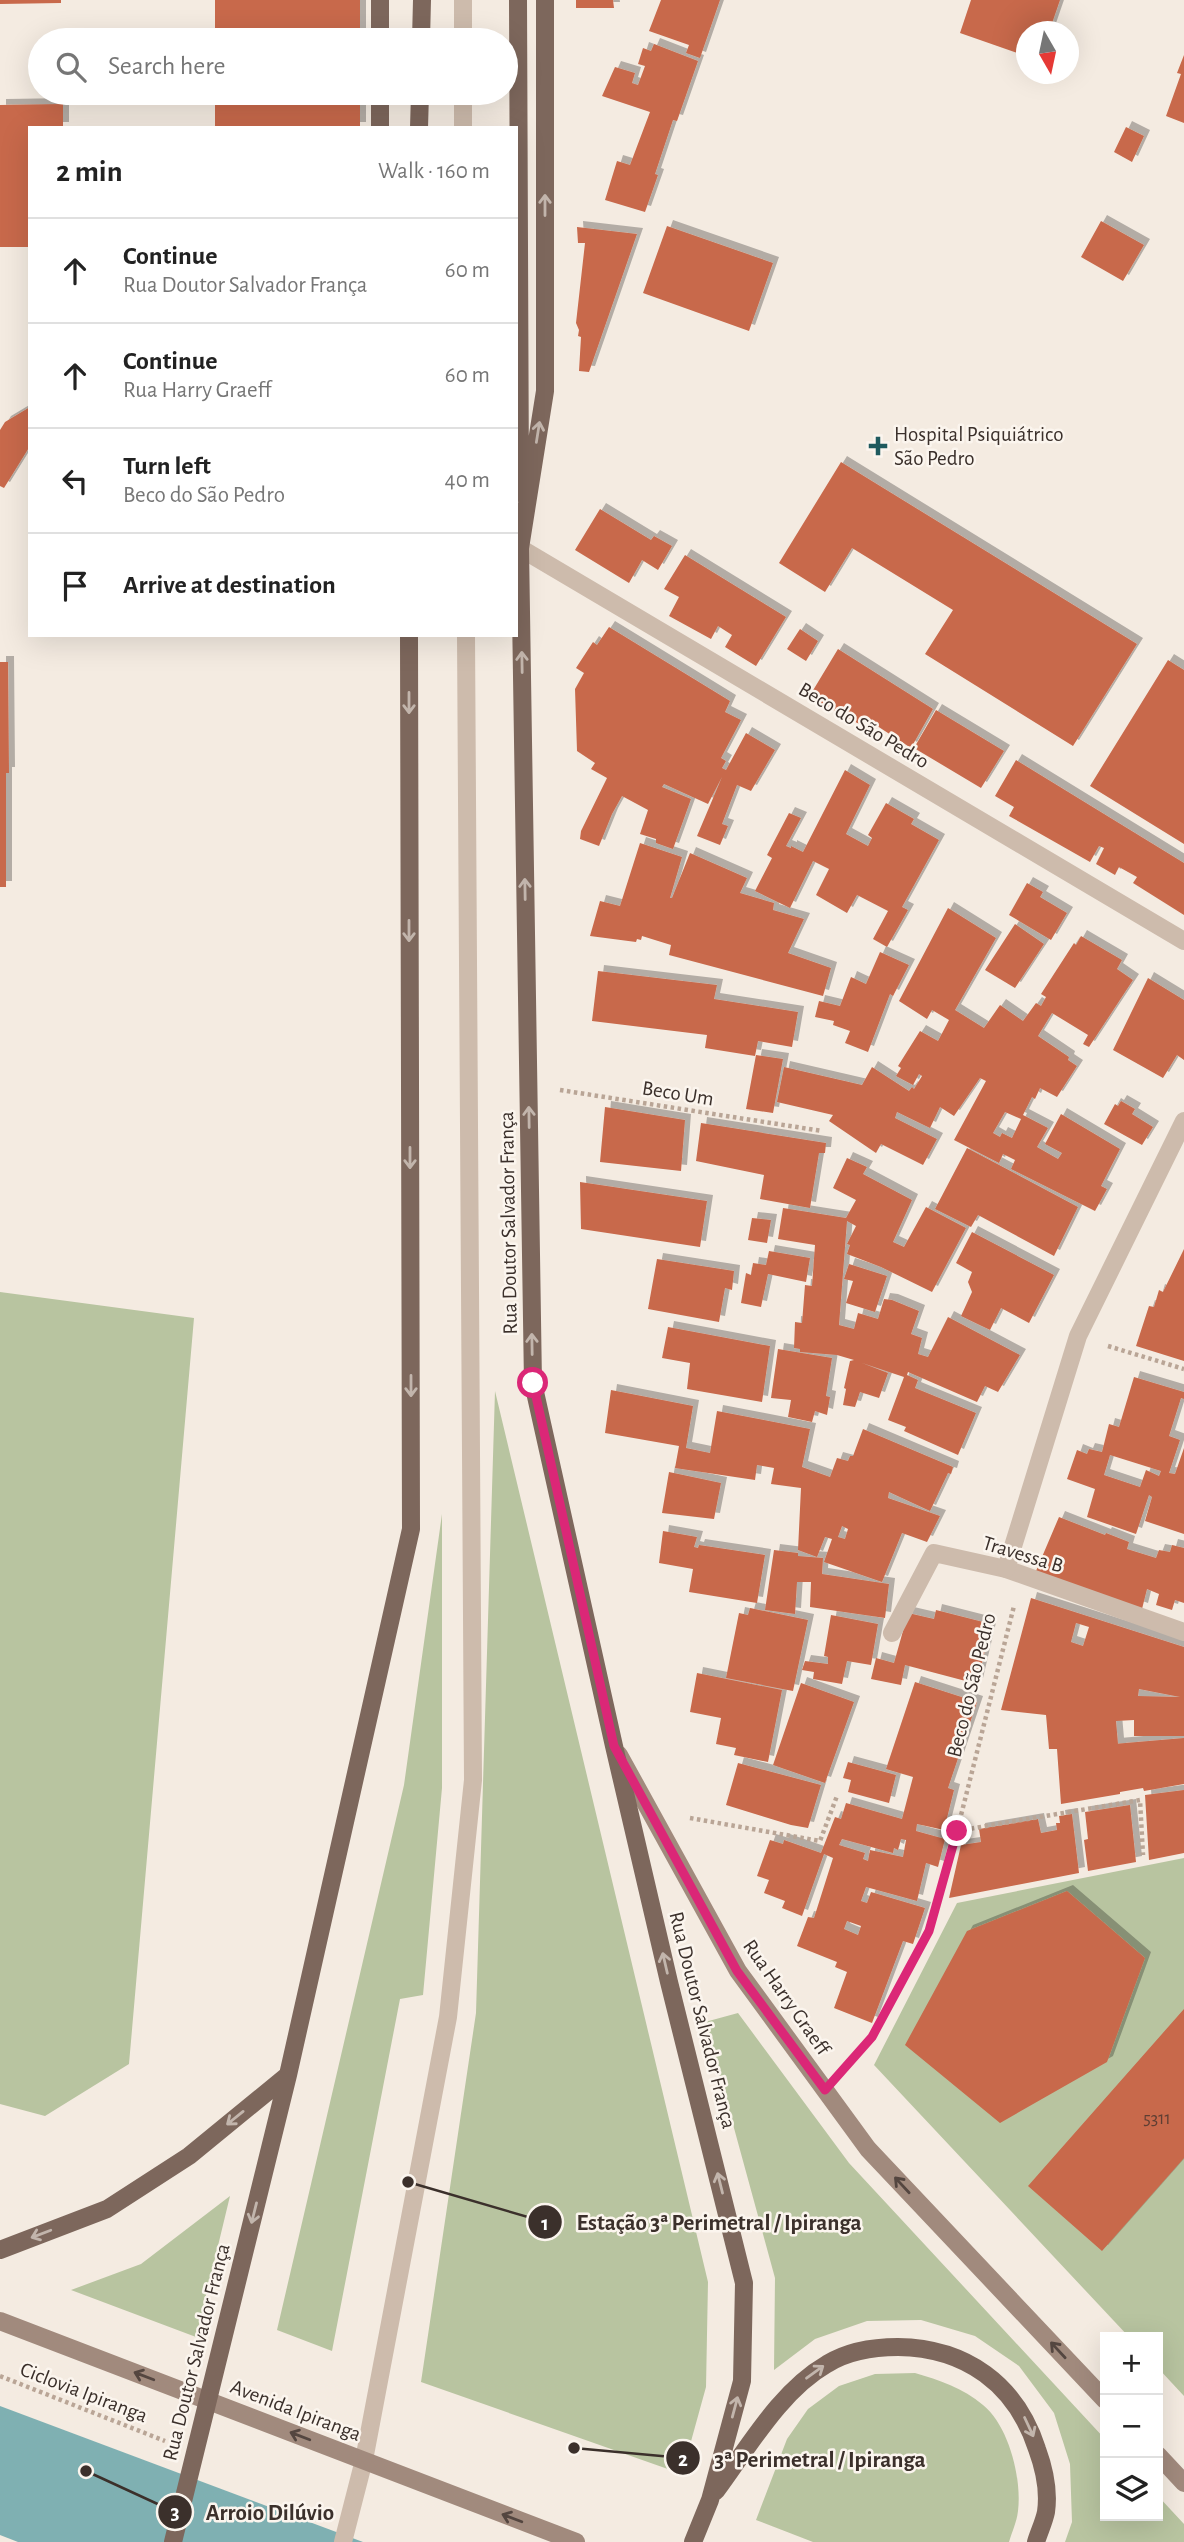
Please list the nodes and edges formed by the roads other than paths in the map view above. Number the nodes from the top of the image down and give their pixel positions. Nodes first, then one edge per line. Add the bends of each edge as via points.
1 (380, 0) edge
2 (422, 0) edge
3 (463, 0) edge
4 (518, 0) edge
5 (545, 0) edge
6 (380, 28) edge
7 (421, 28) edge
8 (463, 28) edge
9 (380, 105) edge
10 (420, 105) edge
11 (463, 105) edge
12 (380, 126) edge
13 (419, 126) edge
14 (463, 126) edge
15 (520, 548) junction
16 (408, 637) edge
17 (466, 637) edge
18 (1184, 941) edge
19 (1184, 1121) edge
20 (1006, 1569) junction
21 (1184, 1632) edge
22 (892, 1633) dead end
23 (614, 1746) junction
24 (288, 2075) junction
25 (0, 2250) edge
26 (0, 2321) edge
27 (1101, 2395) edge
28 (207, 2401) junction
29 (1161, 2458) edge
30 (364, 2460) junction
31 (1184, 2483) edge
32 (710, 2500) junction
33 (173, 2542) edge
34 (343, 2542) edge
35 (576, 2542) edge
36 (693, 2542) edge
37 (1036, 2542) edge

1 - 6 main road
2 - 7 main road
3 - 8 street
4 - 15 main road
15 -> 5 main road, Rua Doutor Salvador França via 545,391
9 - 12 main road
10 - 13 main road
11 - 14 street
15 - 18 street, Beco do São Pedro
23 -> 15 main road, Rua Doutor Salvador França via 533,1383
16 -> 24 main road, Rua Doutor Salvador França via 411,1529
17 - 30 street via 473,1780 448,2017
19 - 20 street via 1078,1336
20 - 21 street, Travessa B
20 - 22 street, Travessa B via 934,1553
27 -> 23 main road, Rua Harry Graeff via 868,2149 737,1971
32 -> 23 main road, Rua Doutor Salvador França via 742,2381 744,2283
24 -> 25 main road via 189,2156 107,2209
24 -> 28 main road, Rua Doutor Salvador França
28 -> 26 main road, Avenida Ipiranga
30 -> 28 main road, Avenida Ipiranga
28 - 33 main road, Rua Doutor Salvador França
29 - 31 main road
30 - 34 street
35 -> 30 main road, Avenida Ipiranga
32 - 36 main road, Rua Doutor Salvador França
32 -> 37 main road via 793,2388 810,2375 828,2362 872,2347 919,2347 963,2360 1002,2386 1029,2424 1045,2479 1046,2511

